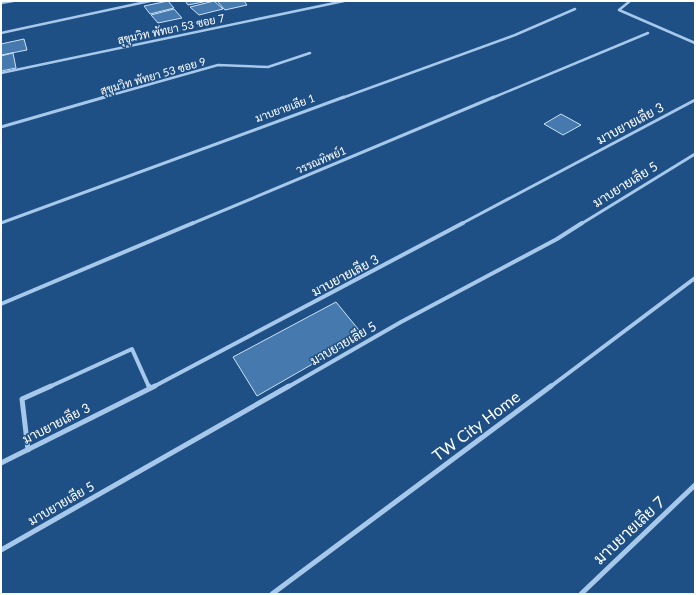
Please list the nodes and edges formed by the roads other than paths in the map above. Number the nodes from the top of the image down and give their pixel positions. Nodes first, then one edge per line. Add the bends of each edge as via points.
1 (13, 1) edge
2 (150, 1) edge
3 (344, 1) edge
4 (630, 1) edge
5 (1, 3) edge
6 (575, 9) dead end
7 (1, 33) edge
8 (648, 33) dead end
9 (695, 43) edge
10 (310, 53) dead end
11 (1, 73) edge
12 (695, 100) edge
13 (1, 127) edge
14 (695, 154) edge
15 (1, 223) edge
16 (695, 278) edge
17 (1, 304) edge
18 (150, 388) junction
19 (28, 450) junction
20 (1, 463) edge
21 (695, 486) edge
22 (1, 550) edge
23 (272, 594) edge
24 (580, 594) edge

1 - 5 street
2 - 7 street
3 - 11 street, สุขุมวิท พัทยา 53 ซอย 7
4 - 9 street via 619,10
6 - 15 street, มาบยายเลีย 1 via 515,34
8 - 17 street, วรรณทิพย์1
10 - 13 street, สุขุมวิท พัทยา 53 ซอย 9 via 268,67 218,65
12 - 18 street, มาบยายเลีย 3 via 394,262
14 - 22 street, มาบยายเลีย 5 via 557,239 401,322
16 - 23 street, TW City Home
18 - 19 street, มาบยายเลีย 3
18 - 19 street via 132,349 22,399
19 - 20 street, มาบยายเลีย 3
21 - 24 street, มาบยายเลีย 7

